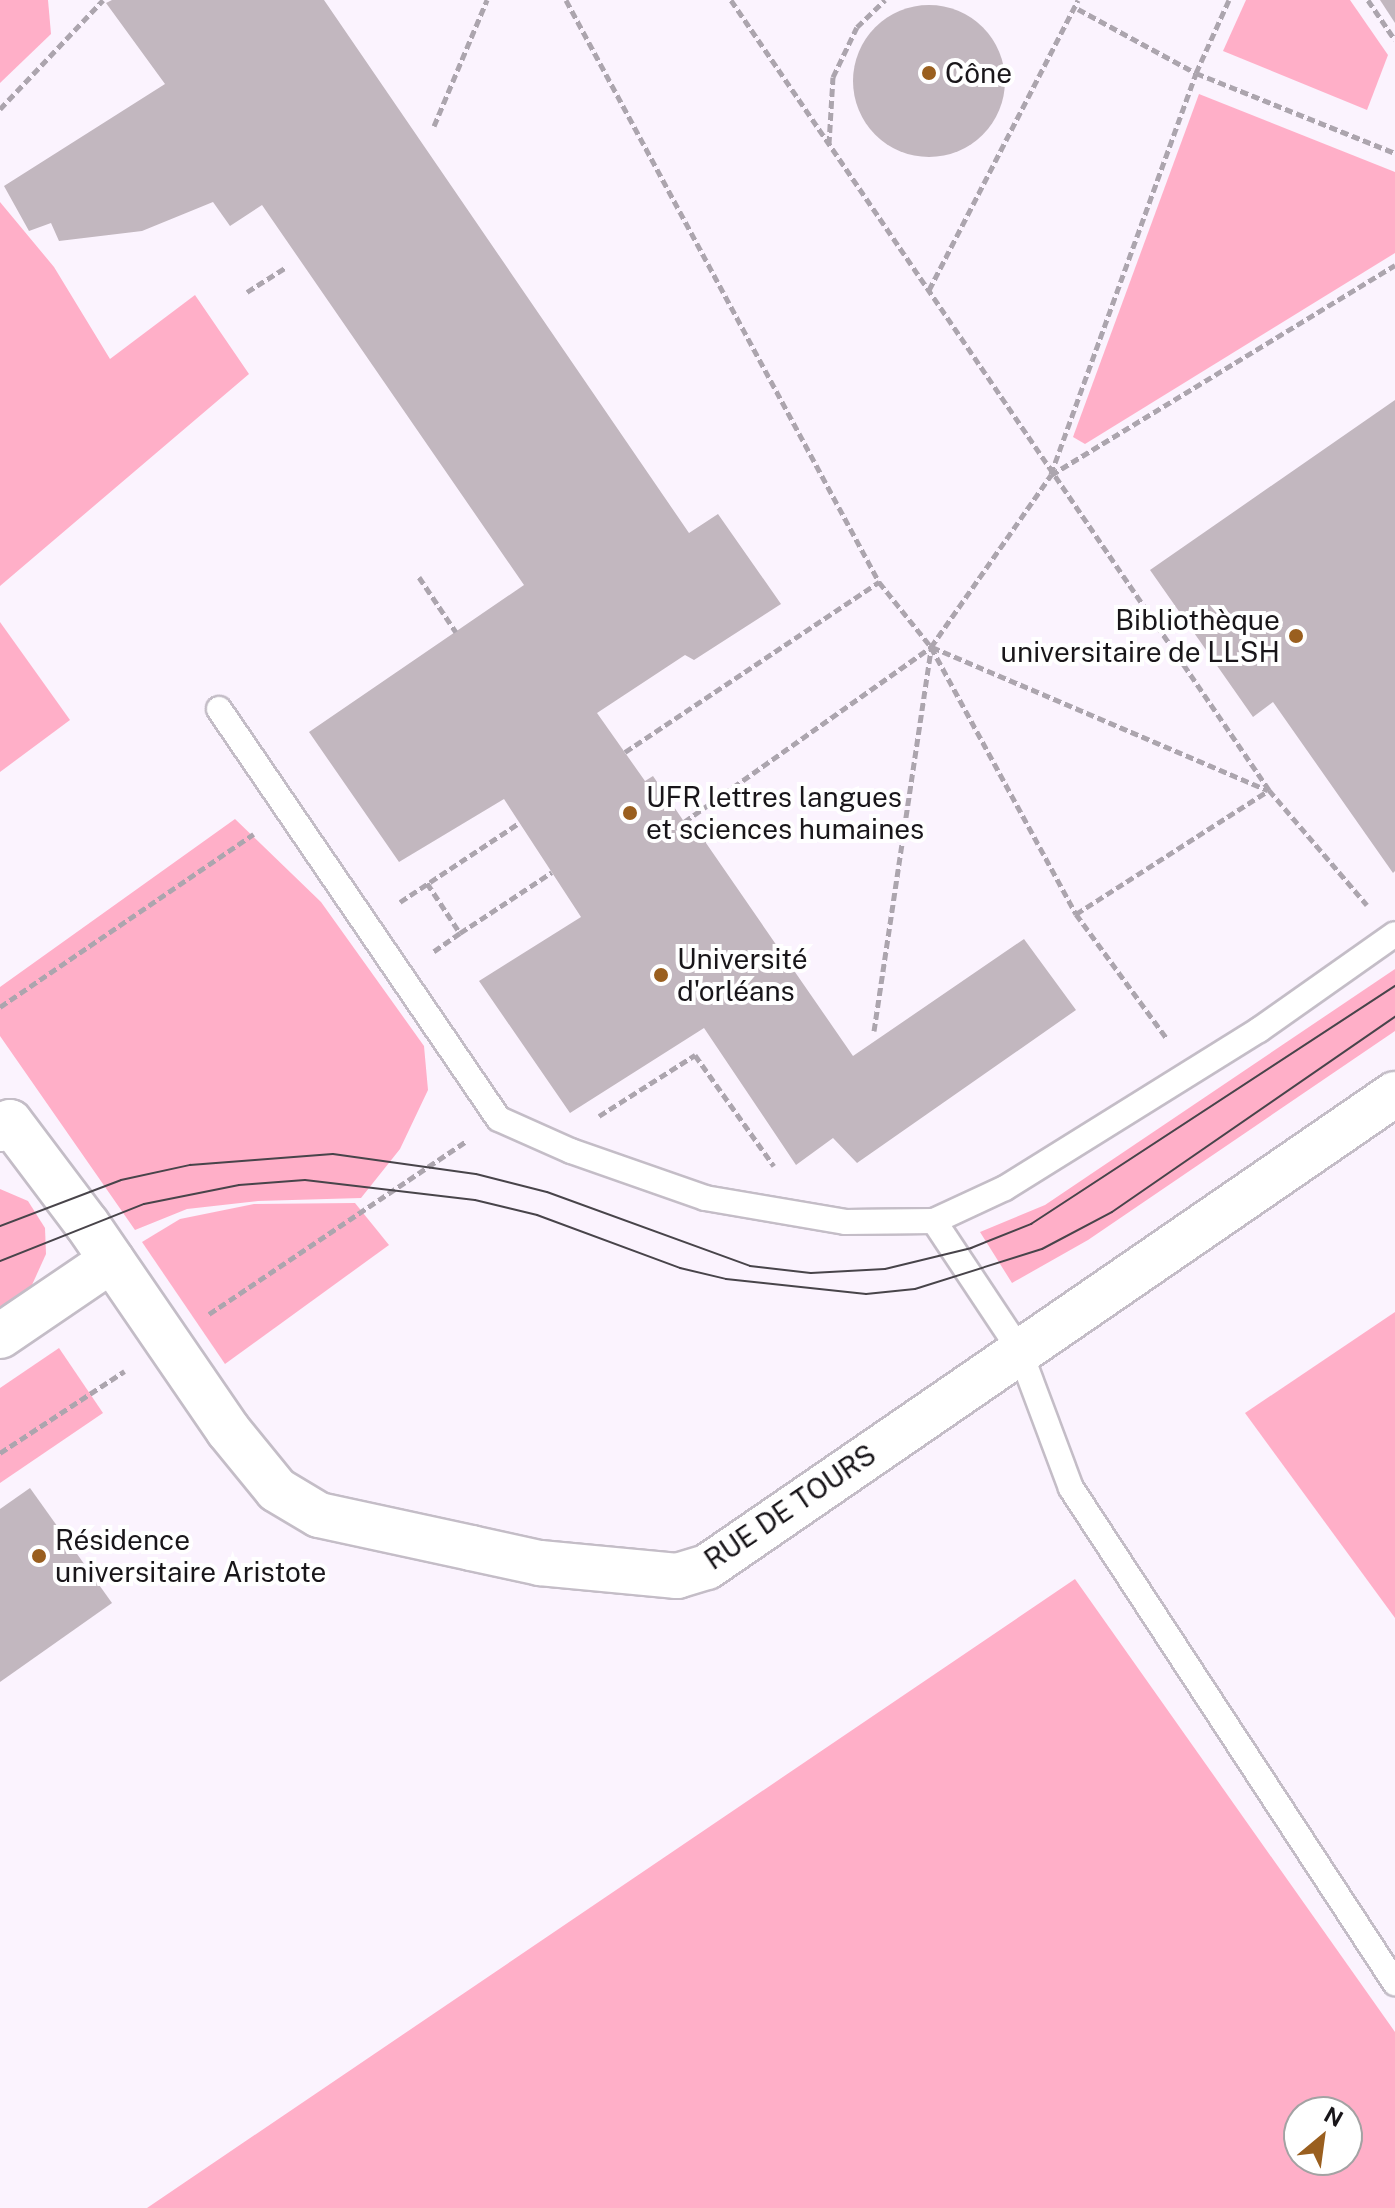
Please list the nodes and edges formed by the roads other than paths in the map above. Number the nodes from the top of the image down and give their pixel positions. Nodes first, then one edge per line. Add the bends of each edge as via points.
1 (219, 709) dead end
2 (1394, 935) edge
3 (1395, 1094) edge
4 (0, 1129) edge
5 (934, 1221) junction
6 (112, 1260) junction
7 (0, 1336) edge
8 (1019, 1349) junction
9 (1395, 1983) edge

1 - 5 lane via 499,1119 571,1151 705,1198 845,1222
2 - 5 lane via 1259,1030 1005,1188
3 - 8 street, RUE DE TOURS
4 - 6 street, RUE DE TOURS via 10,1122
5 - 8 lane
6 - 7 street
6 - 8 street, RUE DE TOURS via 228,1430 277,1490 319,1515 540,1563 601,1569 677,1576 707,1567
8 - 9 lane via 1071,1488

